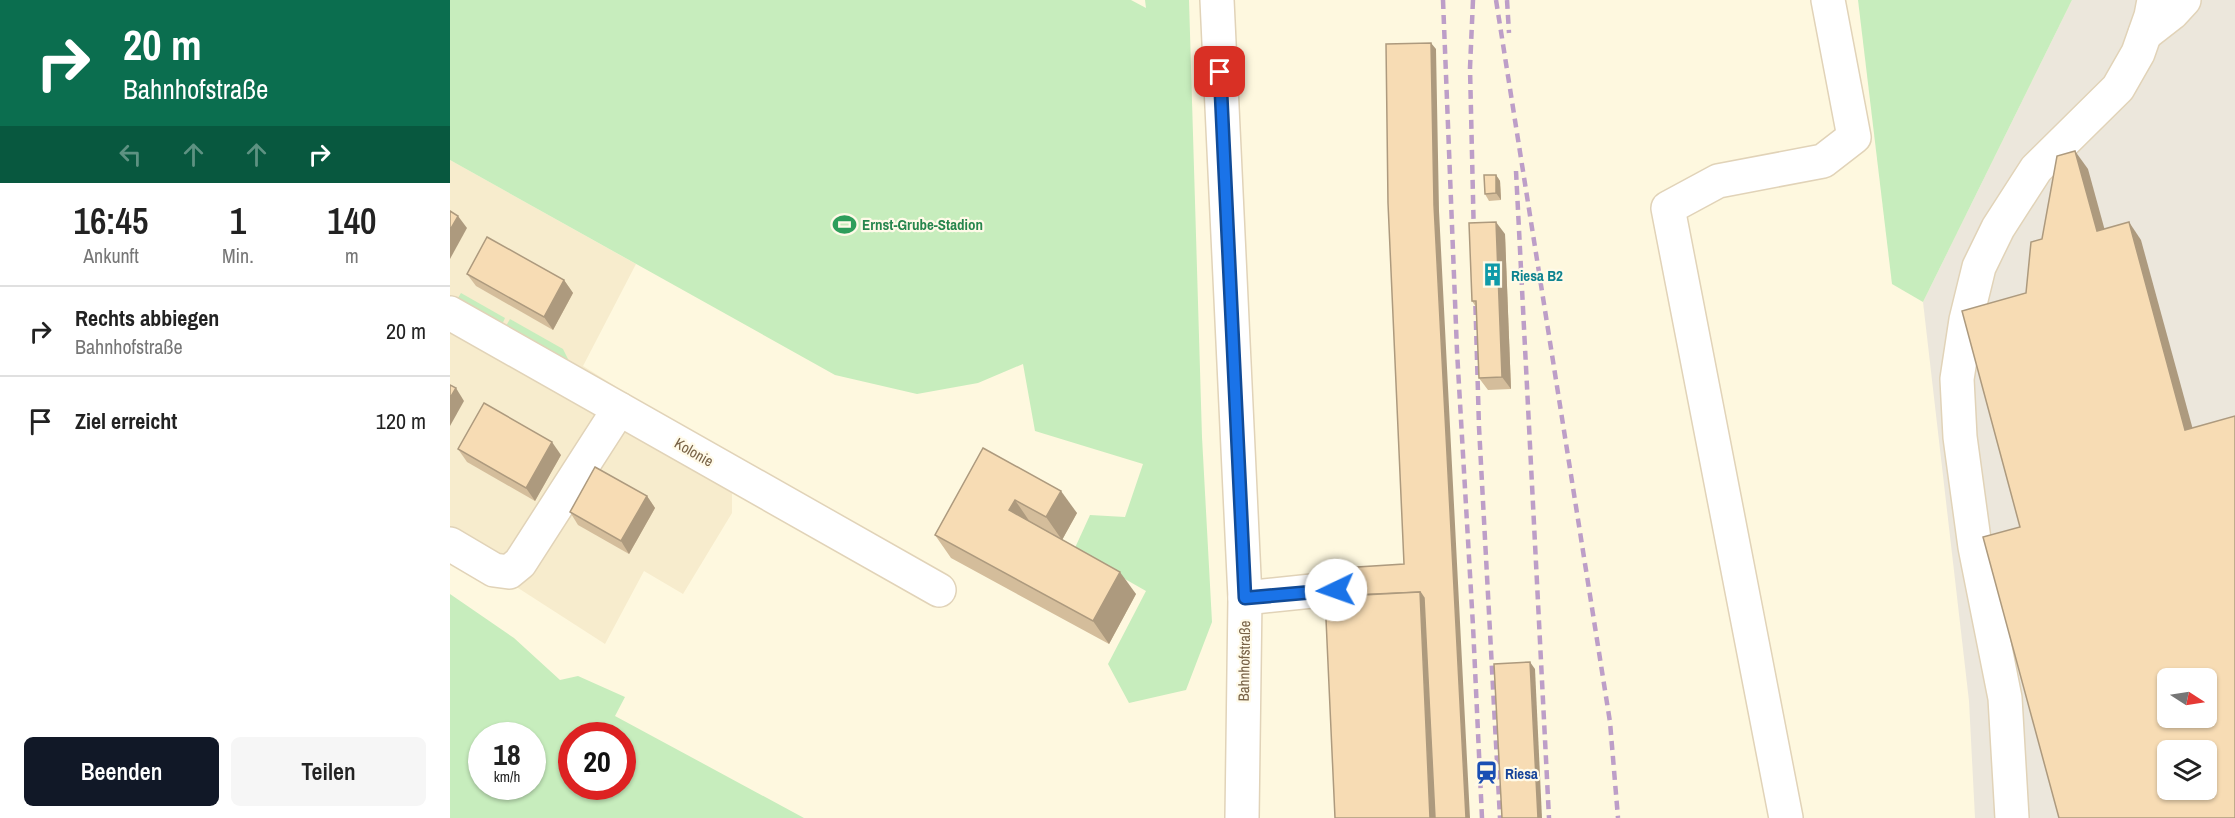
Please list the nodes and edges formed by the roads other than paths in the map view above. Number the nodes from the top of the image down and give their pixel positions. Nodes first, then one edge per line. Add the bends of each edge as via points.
1 (1217, 0) edge
2 (1828, 0) edge
3 (2154, 0) edge
4 (2184, 0) edge
5 (2145, 34) junction
6 (450, 313) edge
7 (619, 409) junction
8 (450, 544) edge
9 (1378, 587) edge
10 (939, 590) dead end
11 (1245, 598) junction
12 (1242, 818) edge
13 (1786, 818) edge
14 (2012, 818) edge

1 - 11 street, Bahnhofstraße
2 - 13 street via 1854,137 1823,161 1718,181 1668,207
3 - 5 street
4 - 5 street
5 - 14 street via 2118,88 2036,169 2003,220 1979,267 1966,320 1958,379 1960,437 1975,547 2005,698
6 - 7 street, Kolonie
7 - 8 street via 520,563 509,572 494,570
7 - 10 street, Kolonie
9 - 11 street
11 - 12 street, Bahnhofstraße

